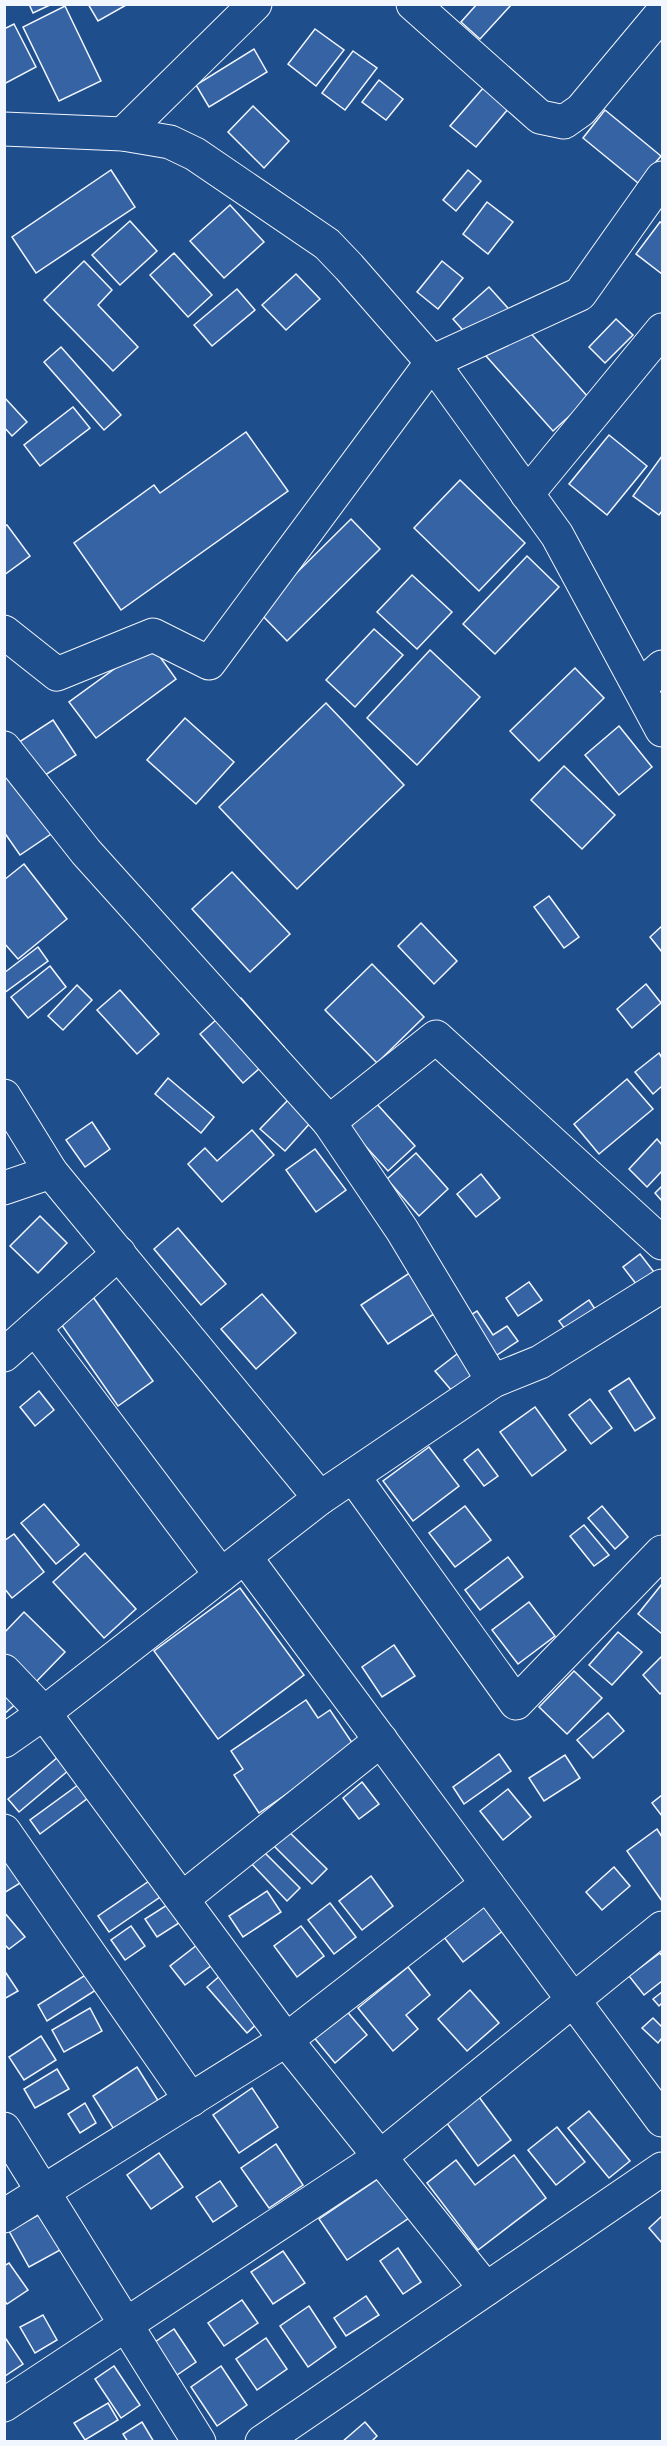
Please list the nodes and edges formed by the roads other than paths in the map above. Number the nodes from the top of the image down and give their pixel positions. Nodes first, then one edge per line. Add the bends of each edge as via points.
1 (255, 4) edge
2 (413, 4) edge
3 (663, 13) edge
4 (4, 129) edge
5 (123, 134) junction
6 (663, 178) edge
7 (663, 330) edge
8 (432, 362) junction
9 (527, 494) junction
10 (4, 632) edge
11 (651, 677) edge
12 (663, 730) edge
13 (4, 748) edge
14 (4, 1096) edge
15 (329, 1122) junction
16 (51, 1172) junction
17 (4, 1188) edge
18 (663, 1244) edge
19 (119, 1254) junction
20 (663, 1286) edge
21 (35, 1328) junction
22 (4, 1355) edge
23 (493, 1381) junction
24 (353, 1476) junction
25 (320, 1498) junction
26 (663, 1552) edge
27 (233, 1566) junction
28 (4, 1671) edge
29 (45, 1713) junction
30 (381, 1740) junction
31 (4, 1741) edge
32 (4, 1832) edge
33 (487, 1884) junction
34 (182, 1899) junction
35 (663, 1928) edge
36 (573, 2001) junction
37 (286, 2040) junction
38 (191, 2100) junction
39 (663, 2120) edge
40 (4, 2129) edge
41 (380, 2157) junction
42 (663, 2169) edge
43 (44, 2192) junction
44 (4, 2216) edge
45 (486, 2289) junction
46 (128, 2326) junction
47 (4, 2405) edge
48 (199, 2442) edge
49 (262, 2442) edge

1 - 5 street
2 - 3 street via 540,117 551,122 564,122 581,110
4 - 5 street
5 - 8 street via 170,142 195,154 327,244
6 - 8 street via 580,294
7 - 9 street
8 - 9 street
8 - 10 street via 209,663 153,635 57,674
9 - 11 street
11 - 12 street
13 - 15 street via 86,852
14 - 16 street
15 - 18 street via 436,1037
15 - 23 street via 402,1230
16 - 17 street
16 - 19 street
19 - 21 street
19 - 25 street
20 - 23 street via 540,1362
21 - 22 street
21 - 27 street
23 - 24 street
24 - 25 street
24 - 26 street via 516,1703
25 - 27 street
27 - 29 street
27 - 30 street
28 - 29 street
29 - 31 street
29 - 34 street
30 - 33 street
30 - 34 street
32 - 38 street
33 - 36 street
33 - 37 street
34 - 37 street
35 - 36 street
36 - 39 street
36 - 41 street
37 - 38 street
37 - 41 street
38 - 43 street
40 - 43 street
41 - 45 street
41 - 46 street
42 - 45 street
43 - 44 street
43 - 46 street
45 - 49 street
46 - 47 street
46 - 48 street

